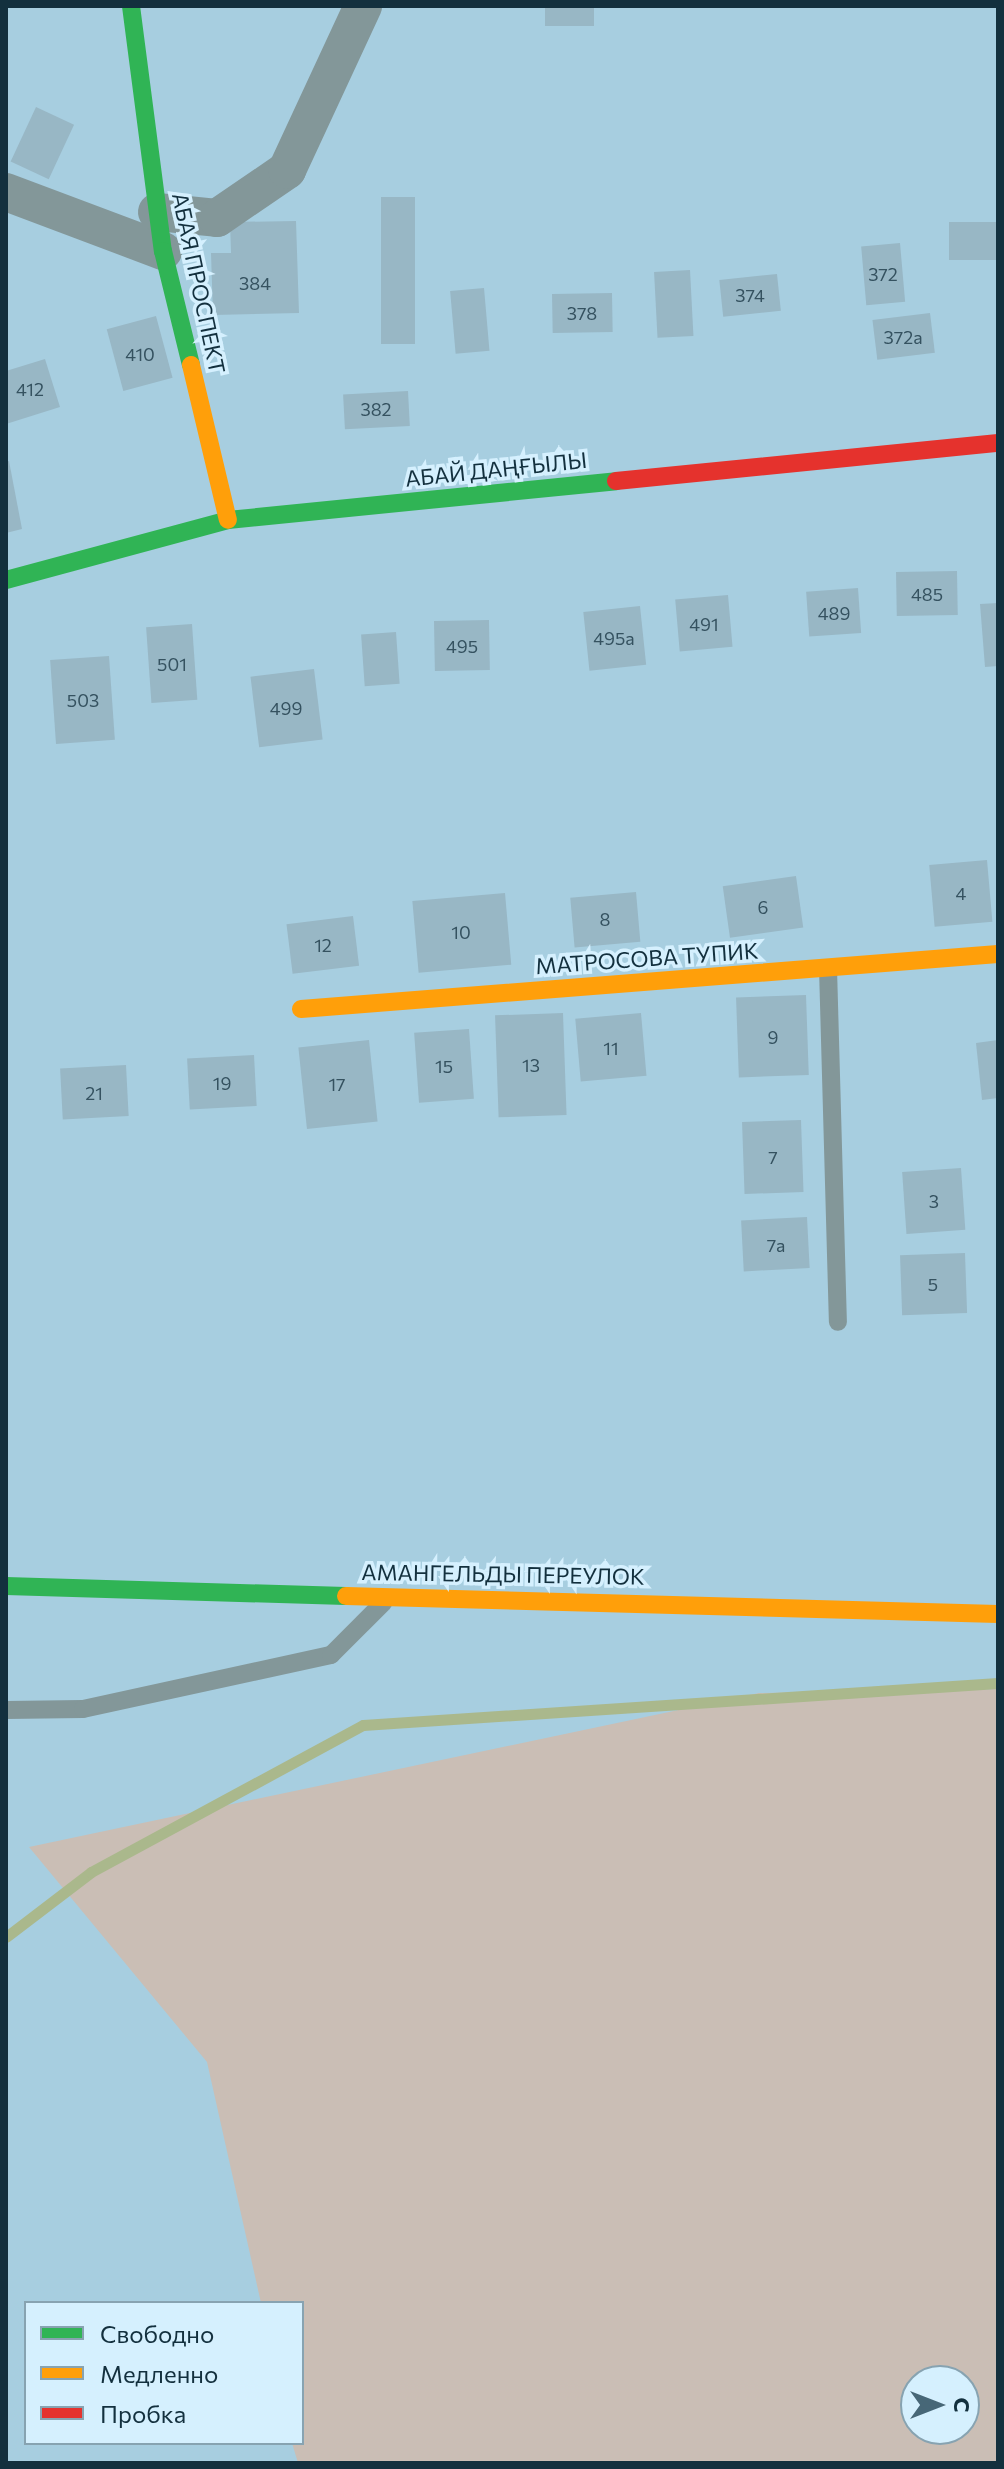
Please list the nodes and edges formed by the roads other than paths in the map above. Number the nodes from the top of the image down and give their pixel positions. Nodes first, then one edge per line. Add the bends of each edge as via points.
1 (131, 6) edge
2 (363, 6) edge
3 (6, 192) edge
4 (157, 212) junction
5 (163, 251) junction
6 (998, 443) edge
7 (228, 520) junction
8 (6, 580) edge
9 (998, 954) edge
10 (828, 968) junction
11 (301, 1009) dead end
12 (838, 1322) dead end
13 (6, 1586) edge
14 (391, 1595) junction
15 (998, 1614) edge
16 (6, 1710) edge

1 - 4 street, АБАЯ ПРОСПЕКТ
2 - 4 street via 287,170 217,218
3 - 5 street
4 - 5 street, АБАЯ ПРОСПЕКТ
5 - 7 street, АБАЯ ПРОСПЕКТ
6 - 7 street, АБАЙ ДАҢҒЫЛЫ
7 - 8 street, АБАЙ ДАҢҒЫЛЫ
9 - 10 street, МАТРОСОВА ТУПИК
10 - 11 street, МАТРОСОВА ТУПИК
10 - 12 lane
13 - 14 street, АМАНГЕЛЬДЫ ПЕРЕУЛОК
14 - 15 street, АМАНГЕЛЬДЫ ПЕРЕУЛОК
14 - 16 lane via 331,1655 83,1709

